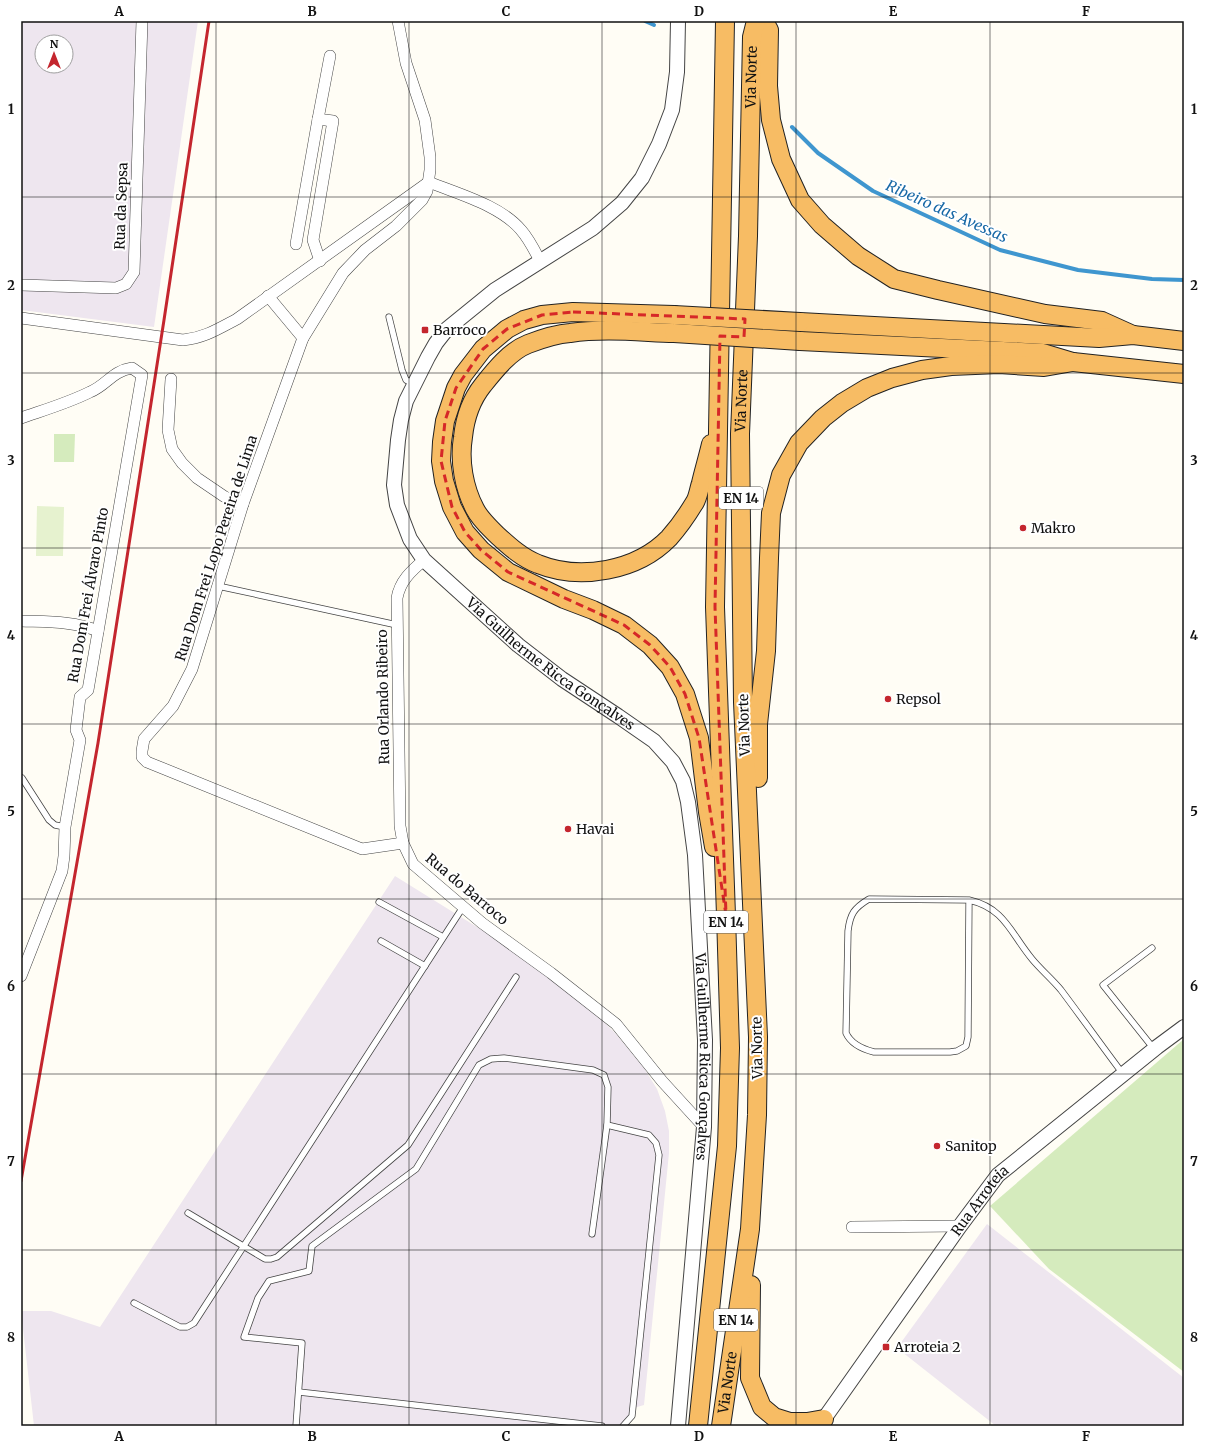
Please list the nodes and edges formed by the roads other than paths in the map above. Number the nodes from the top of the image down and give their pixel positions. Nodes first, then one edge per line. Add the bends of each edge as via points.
1 (142, 21) edge
2 (398, 21) edge
3 (678, 21) edge
4 (724, 21) edge
5 (756, 21) edge
6 (764, 21) edge
7 (330, 56) dead end
8 (318, 119) junction
9 (429, 182) junction
10 (305, 192) junction
11 (320, 196) junction
12 (296, 244) dead end
13 (320, 260) junction
14 (540, 261) junction
15 (21, 285) edge
16 (268, 296) junction
17 (21, 318) edge
18 (390, 318) dead end
19 (1133, 335) junction
20 (302, 338) junction
21 (1184, 341) edge
22 (1073, 362) junction
23 (1184, 374) edge
24 (171, 379) dead end
25 (414, 384) junction
26 (718, 416) junction
27 (21, 418) edge
28 (243, 504) junction
29 (424, 560) junction
30 (218, 586) junction
31 (21, 621) edge
32 (397, 626) junction
33 (98, 630) junction
34 (22, 778) dead end
35 (65, 827) junction
36 (403, 843) junction
37 (969, 900) junction
38 (380, 902) dead end
39 (463, 907) junction
40 (726, 915) junction
41 (443, 937) junction
42 (381, 941) dead end
43 (1152, 948) dead end
44 (425, 966) junction
45 (755, 975) junction
46 (21, 976) edge
47 (516, 978) dead end
48 (1184, 1027) edge
49 (1154, 1049) junction
50 (1123, 1074) junction
51 (607, 1125) junction
52 (704, 1127) junction
53 (188, 1212) dead end
54 (960, 1226) junction
55 (852, 1227) dead end
56 (750, 1229) junction
57 (592, 1234) dead end
58 (244, 1245) junction
59 (134, 1303) dead end
60 (299, 1392) junction
61 (817, 1422) edge
62 (296, 1426) edge
63 (603, 1426) edge
64 (623, 1426) edge
65 (678, 1426) edge
66 (698, 1426) edge
67 (720, 1426) edge
68 (783, 1426) edge

1 - 15 street, Rua da Sepsa via 134,272 126,284 116,288
2 - 9 street, Rua Dom Frei Lopo Pereira de Lima via 406,63 425,120 430,158
3 - 14 street, Via Guilherme Ricca Gonçalves via 677,72 672,110 642,178 622,203 593,228
4 - 26 highway, Via Norte / EN 14
5 - 45 highway, Via Norte / EN 14 via 752,37 748,236 740,434 743,702
6 - 19 highway via 769,30 768,86 771,120 781,159 800,200 822,225 858,256 894,279 1045,314 1102,321
7 - 8 street
8 - 10 street
8 - 11 street via 333,121
9 - 13 street
9 - 14 street via 470,198 508,218 521,230
9 - 20 street, Rua Dom Frei Lopo Pereira de Lima via 422,200 343,273
10 - 11 street
10 - 12 street
11 - 13 street via 313,240
13 - 16 street
14 - 25 street, Via Guilherme Ricca Gonçalves via 494,290 447,329 436,343
16 - 17 street via 237,319 205,336 183,340
16 - 20 street
18 - 25 lane via 402,370 406,380
19 - 21 highway
19 - 40 highway, bridge via 1099,338 573,312 542,315 524,320 507,329 483,349 463,375 445,422 442,442 444,481 452,507 465,532 481,550 508,572 624,625 650,645 670,667 685,694 699,738 708,812
20 - 28 street, Rua Dom Frei Lopo Pereira de Lima
22 - 23 highway
22 - 26 highway, bridge via 1043,353 674,333 569,332 526,345 512,353 478,392 469,409 464,428 461,450 465,482 475,509 487,524 517,552 538,564 581,573 627,565 647,556 669,538 696,501
22 - 45 highway via 1044,366 952,366 892,378 867,388 823,418 799,443 781,475 771,513 766,651 758,724
24 - 28 street via 168,430 172,449 197,478 225,497
25 - 29 street, Via Guilherme Ricca Gonçalves via 401,420 394,485 396,505 410,539
26 - 40 highway, Via Norte / EN 14 via 715,607
27 - 33 street, Rua Dom Frei Álvaro Pinto via 92,392 121,370 132,368 142,375
28 - 30 street, Rua Dom Frei Lopo Pereira de Lima
29 - 32 street, Rua Orlando Ribeiro via 403,582 399,590
29 - 52 street, Via Guilherme Ricca Gonçalves via 518,645 562,679 654,741 673,762 683,781 695,855 705,1040
30 - 32 lane
30 - 36 street, Rua Dom Frei Lopo Pereira de Lima via 192,670 173,706 144,739 142,757 146,762 362,849
31 - 33 street via 72,623
32 - 36 street, Rua Orlando Ribeiro via 400,826
33 - 35 street, Rua Dom Frei Álvaro Pinto via 88,690 80,697 76,730 80,740
34 - 35 lane via 49,820 55,825
35 - 46 street, Rua Dom Frei Álvaro Pinto via 62,871
36 - 39 street, Rua do Barroco via 413,864
37 - 37 lane via 869,899 852,912 848,931 846,1033 852,1042 874,1052 950,1052 966,1046
37 - 50 lane via 978,902 1003,918 1031,958 1060,989
38 - 41 lane
39 - 41 lane
39 - 52 street, Rua do Barroco via 616,1024 662,1081
40 - 66 highway, Via Norte / EN 14 via 730,1048 727,1146
41 - 44 lane
42 - 44 lane
43 - 49 lane via 1103,984
44 - 58 lane
45 - 56 highway, Via Norte / EN 14 via 758,1037 757,1115
47 - 58 lane via 408,1145 276,1257 271,1260 265,1259
48 - 49 street, Rua Arroteia
49 - 50 street, Rua Arroteia
50 - 54 street, Rua Arroteia via 998,1175
51 - 57 lane
51 - 60 lane via 608,1087 604,1075 593,1070 504,1058 491,1059 479,1065 416,1169 312,1246 308,1271 269,1281 258,1298 244,1337 302,1343
51 - 64 lane via 649,1135 656,1143 659,1155 632,1416
52 - 65 street, Via Guilherme Ricca Gonçalves
53 - 58 lane
54 - 55 street
54 - 61 street, Rua Arroteia
56 - 61 highway via 750,1378 762,1406 774,1417 790,1422
56 - 67 highway, Via Norte / EN 14
58 - 59 lane via 194,1323 187,1327 180,1327
60 - 62 lane
60 - 63 lane
61 - 68 street

